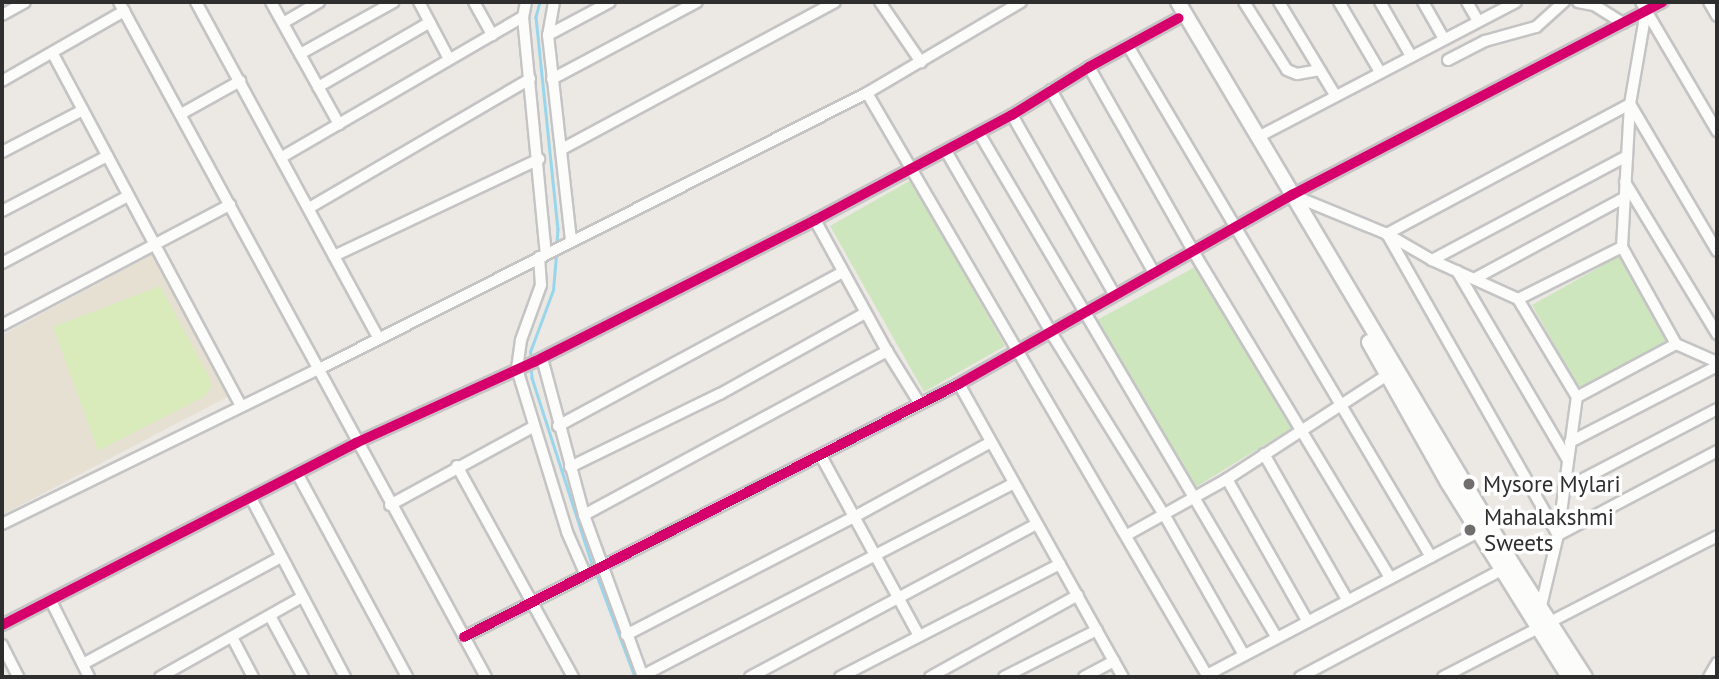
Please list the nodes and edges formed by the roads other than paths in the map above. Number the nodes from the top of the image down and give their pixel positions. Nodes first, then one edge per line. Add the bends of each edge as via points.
1 (25, 2) edge
2 (196, 2) edge
3 (271, 2) edge
4 (319, 2) edge
5 (394, 2) edge
6 (419, 2) edge
7 (474, 2) edge
8 (526, 2) edge
9 (554, 2) edge
10 (610, 2) edge
11 (697, 2) edge
12 (835, 2) edge
13 (880, 2) edge
14 (1021, 2) edge
15 (1170, 2) edge
16 (1178, 2) edge
17 (1244, 2) edge
18 (1279, 2) edge
19 (1339, 2) edge
20 (1380, 2) edge
21 (1423, 2) edge
22 (1467, 2) edge
23 (1564, 2) edge
24 (1578, 2) edge
25 (1663, 2) edge
26 (1709, 2) edge
27 (1509, 3) edge
28 (122, 6) edge
29 (1644, 6) edge
30 (2, 15) edge
31 (1717, 16) edge
32 (523, 17) junction
33 (1180, 18) junction
34 (1478, 21) junction
35 (430, 22) junction
36 (283, 23) junction
37 (1623, 23) junction
38 (548, 34) junction
39 (492, 35) junction
40 (1444, 39) junction
41 (1128, 46) junction
42 (53, 54) junction
43 (300, 54) junction
44 (1411, 56) junction
45 (450, 58) junction
46 (1448, 60) dead end
47 (921, 62) junction
48 (1089, 67) junction
49 (1320, 70) junction
50 (1380, 72) junction
51 (530, 79) junction
52 (552, 79) junction
53 (2, 81) edge
54 (240, 81) junction
55 (318, 87) junction
56 (1051, 90) junction
57 (867, 93) junction
58 (1335, 96) junction
59 (1630, 104) junction
60 (83, 110) junction
61 (181, 114) junction
62 (1012, 115) junction
63 (339, 124) junction
64 (1717, 131) edge
65 (979, 133) junction
66 (1258, 137) junction
67 (562, 149) junction
68 (946, 151) junction
69 (2, 152) edge
70 (107, 156) junction
71 (1627, 156) junction
72 (282, 157) junction
73 (539, 159) junction
74 (912, 169) junction
75 (1625, 182) junction
76 (128, 196) junction
77 (1289, 196) junction
78 (1624, 198) junction
79 (230, 205) junction
80 (309, 208) junction
81 (2, 211) edge
82 (815, 220) junction
83 (1234, 230) junction
84 (1387, 234) junction
85 (571, 242) junction
86 (154, 244) junction
87 (1622, 247) junction
88 (1193, 251) junction
89 (1717, 251) edge
90 (542, 255) junction
91 (334, 256) junction
92 (1432, 260) junction
93 (2, 263) edge
94 (1457, 271) junction
95 (843, 272) junction
96 (1154, 273) junction
97 (1474, 279) junction
98 (1114, 294) junction
99 (1518, 299) junction
100 (865, 313) junction
101 (1085, 314) junction
102 (2, 325) edge
103 (1052, 334) junction
104 (1717, 334) edge
105 (378, 337) junction
106 (1676, 344) junction
107 (887, 351) junction
108 (1020, 351) junction
109 (529, 364) junction
110 (1717, 364) edge
111 (317, 370) junction
112 (1387, 375) junction
113 (960, 384) junction
114 (1577, 397) junction
115 (920, 404) junction
116 (1340, 404) junction
117 (241, 406) junction
118 (1717, 409) edge
119 (533, 426) junction
120 (558, 426) junction
121 (1301, 430) junction
122 (991, 442) junction
123 (1570, 442) junction
124 (356, 443) junction
125 (1717, 451) edge
126 (1264, 454) junction
127 (821, 456) junction
128 (1568, 460) junction
129 (457, 466) junction
130 (570, 467) junction
131 (298, 475) junction
132 (1227, 479) junction
133 (1014, 483) junction
134 (1566, 488) junction
135 (1195, 497) junction
136 (251, 498) junction
137 (390, 505) junction
138 (584, 515) junction
139 (1164, 516) junction
140 (854, 517) junction
141 (2, 523) edge
142 (1037, 524) junction
143 (1478, 532) junction
144 (1126, 535) junction
145 (1558, 535) junction
146 (1717, 536) edge
147 (281, 557) junction
148 (875, 557) junction
149 (1431, 557) junction
150 (1060, 564) junction
151 (601, 565) junction
152 (1501, 570) junction
153 (585, 573) junction
154 (1390, 578) junction
155 (1078, 595) junction
156 (302, 597) junction
157 (899, 599) junction
158 (51, 601) junction
159 (1348, 601) junction
160 (532, 602) junction
161 (270, 616) junction
162 (1541, 620) junction
163 (1308, 622) junction
164 (2, 625) edge
165 (1097, 630) junction
166 (626, 635) junction
167 (232, 636) junction
168 (919, 636) junction
169 (464, 637) junction
170 (1277, 638) junction
171 (2, 645) edge
172 (1244, 656) junction
173 (1114, 662) junction
174 (1717, 663) edge
175 (83, 664) junction
176 (177, 673) edge
177 (1207, 676) edge
178 (18, 677) edge
179 (89, 677) edge
180 (160, 677) edge
181 (253, 677) edge
182 (303, 677) edge
183 (345, 677) edge
184 (407, 677) edge
185 (486, 677) edge
186 (573, 677) edge
187 (642, 677) edge
188 (750, 677) edge
189 (841, 677) edge
190 (930, 677) edge
191 (1004, 677) edge
192 (1084, 677) edge
193 (1123, 677) edge
194 (1300, 677) edge
195 (1443, 677) edge
196 (1569, 677) edge
197 (1585, 677) edge
198 (1709, 677) edge

1 - 30 street
2 - 54 street
3 - 36 street
4 - 36 street
5 - 43 street
6 - 35 street
7 - 39 street
8 - 32 street
9 - 38 street
10 - 38 street
11 - 52 street
12 - 67 street
13 - 47 street
14 - 47 street
15 - 33 street
16 - 66 street
17 - 49 street via 1287,70 1297,74
18 - 49 street
19 - 50 street
20 - 44 street
21 - 40 street
22 - 34 street
23 - 46 street via 1536,27 1485,41
24 - 37 street via 1602,8
25 - 29 street
26 - 31 street
27 - 34 street
28 - 42 street
28 - 61 street
29 - 37 street
29 - 59 street
29 - 64 street
32 - 39 street
32 - 51 street
33 - 41 street
33 - 77 street
34 - 40 street
35 - 45 street
35 - 55 street
36 - 43 street
37 - 77 street
38 - 52 street
39 - 45 street
40 - 44 street
41 - 48 street
41 - 83 street
42 - 53 street
42 - 60 street
43 - 55 street
44 - 50 street
45 - 63 street
47 - 57 street
48 - 56 street
48 - 88 street
49 - 58 street
50 - 58 street
51 - 73 street
51 - 80 street
52 - 67 street
54 - 61 street
54 - 72 street
55 - 63 street
56 - 62 street
56 - 96 street
57 - 74 street
57 - 85 street
58 - 66 street
59 - 71 street
59 - 84 street
59 - 89 street
60 - 69 street
60 - 70 street
61 - 79 street
62 - 65 street
62 - 98 street
63 - 72 street
65 - 68 street
65 - 101 street
66 - 77 street
67 - 85 street
68 - 74 street
68 - 103 street
70 - 76 street
70 - 81 street
71 - 75 street
71 - 92 street
72 - 80 street
73 - 90 street
73 - 91 street
74 - 82 street
74 - 108 street
75 - 78 street
75 - 104 street
76 - 86 street
76 - 93 street
77 - 83 street
77 - 84 street
77 - 112 street
77 - 162 street
78 - 87 street
78 - 97 street
79 - 86 street
79 - 111 street
80 - 91 street
82 - 95 street
82 - 109 street
83 - 88 street
83 - 116 street
84 - 92 street
84 - 145 street
85 - 90 street
86 - 102 street
86 - 117 street
87 - 99 street
87 - 106 street
88 - 96 street
88 - 121 street
90 - 105 street
90 - 109 street via 541,285 521,340
91 - 105 street
92 - 94 street
94 - 97 street
94 - 128 street
95 - 100 street
95 - 120 street
96 - 98 street
97 - 99 street
98 - 101 street
99 - 114 street
100 - 107 street
100 - 130 street via 720,394
101 - 103 street
101 - 135 street
103 - 108 street
103 - 139 street
105 - 111 street
106 - 110 street
106 - 114 street
107 - 115 street
107 - 138 street
108 - 113 street
108 - 144 street
109 - 119 street
109 - 120 street
109 - 124 street
110 - 123 street
111 - 117 street
111 - 124 street
112 - 116 street
112 - 143 street
113 - 115 street
113 - 122 street
114 - 123 street
115 - 127 street
116 - 121 street
116 - 149 street
117 - 141 street
118 - 134 street
119 - 129 street
119 - 153 street
120 - 130 street
121 - 126 street
121 - 154 street
122 - 133 street
122 - 140 street
123 - 128 street
124 - 131 street
124 - 137 street
125 - 145 street
126 - 132 street
126 - 159 street
127 - 140 street
127 - 151 street
128 - 134 street
129 - 137 street
129 - 160 street
130 - 138 street
131 - 136 street
131 - 184 street
132 - 135 street
132 - 163 street
133 - 142 street
133 - 148 street
134 - 145 street
135 - 139 street
135 - 170 street
136 - 147 street
136 - 158 street
137 - 169 street
138 - 151 street
139 - 144 street
139 - 172 street
140 - 148 street
140 - 166 street
142 - 150 street
142 - 157 street
143 - 149 street
143 - 152 street
144 - 177 street
145 - 162 street
146 - 162 street
147 - 156 street
147 - 175 street
148 - 157 street
148 - 187 street
149 - 154 street
150 - 155 street
150 - 168 street
151 - 153 street
151 - 166 street
152 - 162 street
152 - 194 street
153 - 160 street
154 - 159 street
155 - 165 street
155 - 190 street
156 - 161 street
156 - 183 street
157 - 168 street
157 - 188 street
158 - 164 street
158 - 175 street
159 - 163 street
160 - 169 street
160 - 186 street
161 - 167 street
161 - 182 street
162 - 195 street
162 - 196 street
162 - 197 street
163 - 170 street
165 - 173 street
165 - 191 street
166 - 187 street
167 - 176 street
167 - 181 street
168 - 189 street
169 - 185 street
170 - 172 street
171 - 178 street
172 - 177 street
173 - 192 street
173 - 193 street
174 - 198 street
175 - 179 street
176 - 180 street

